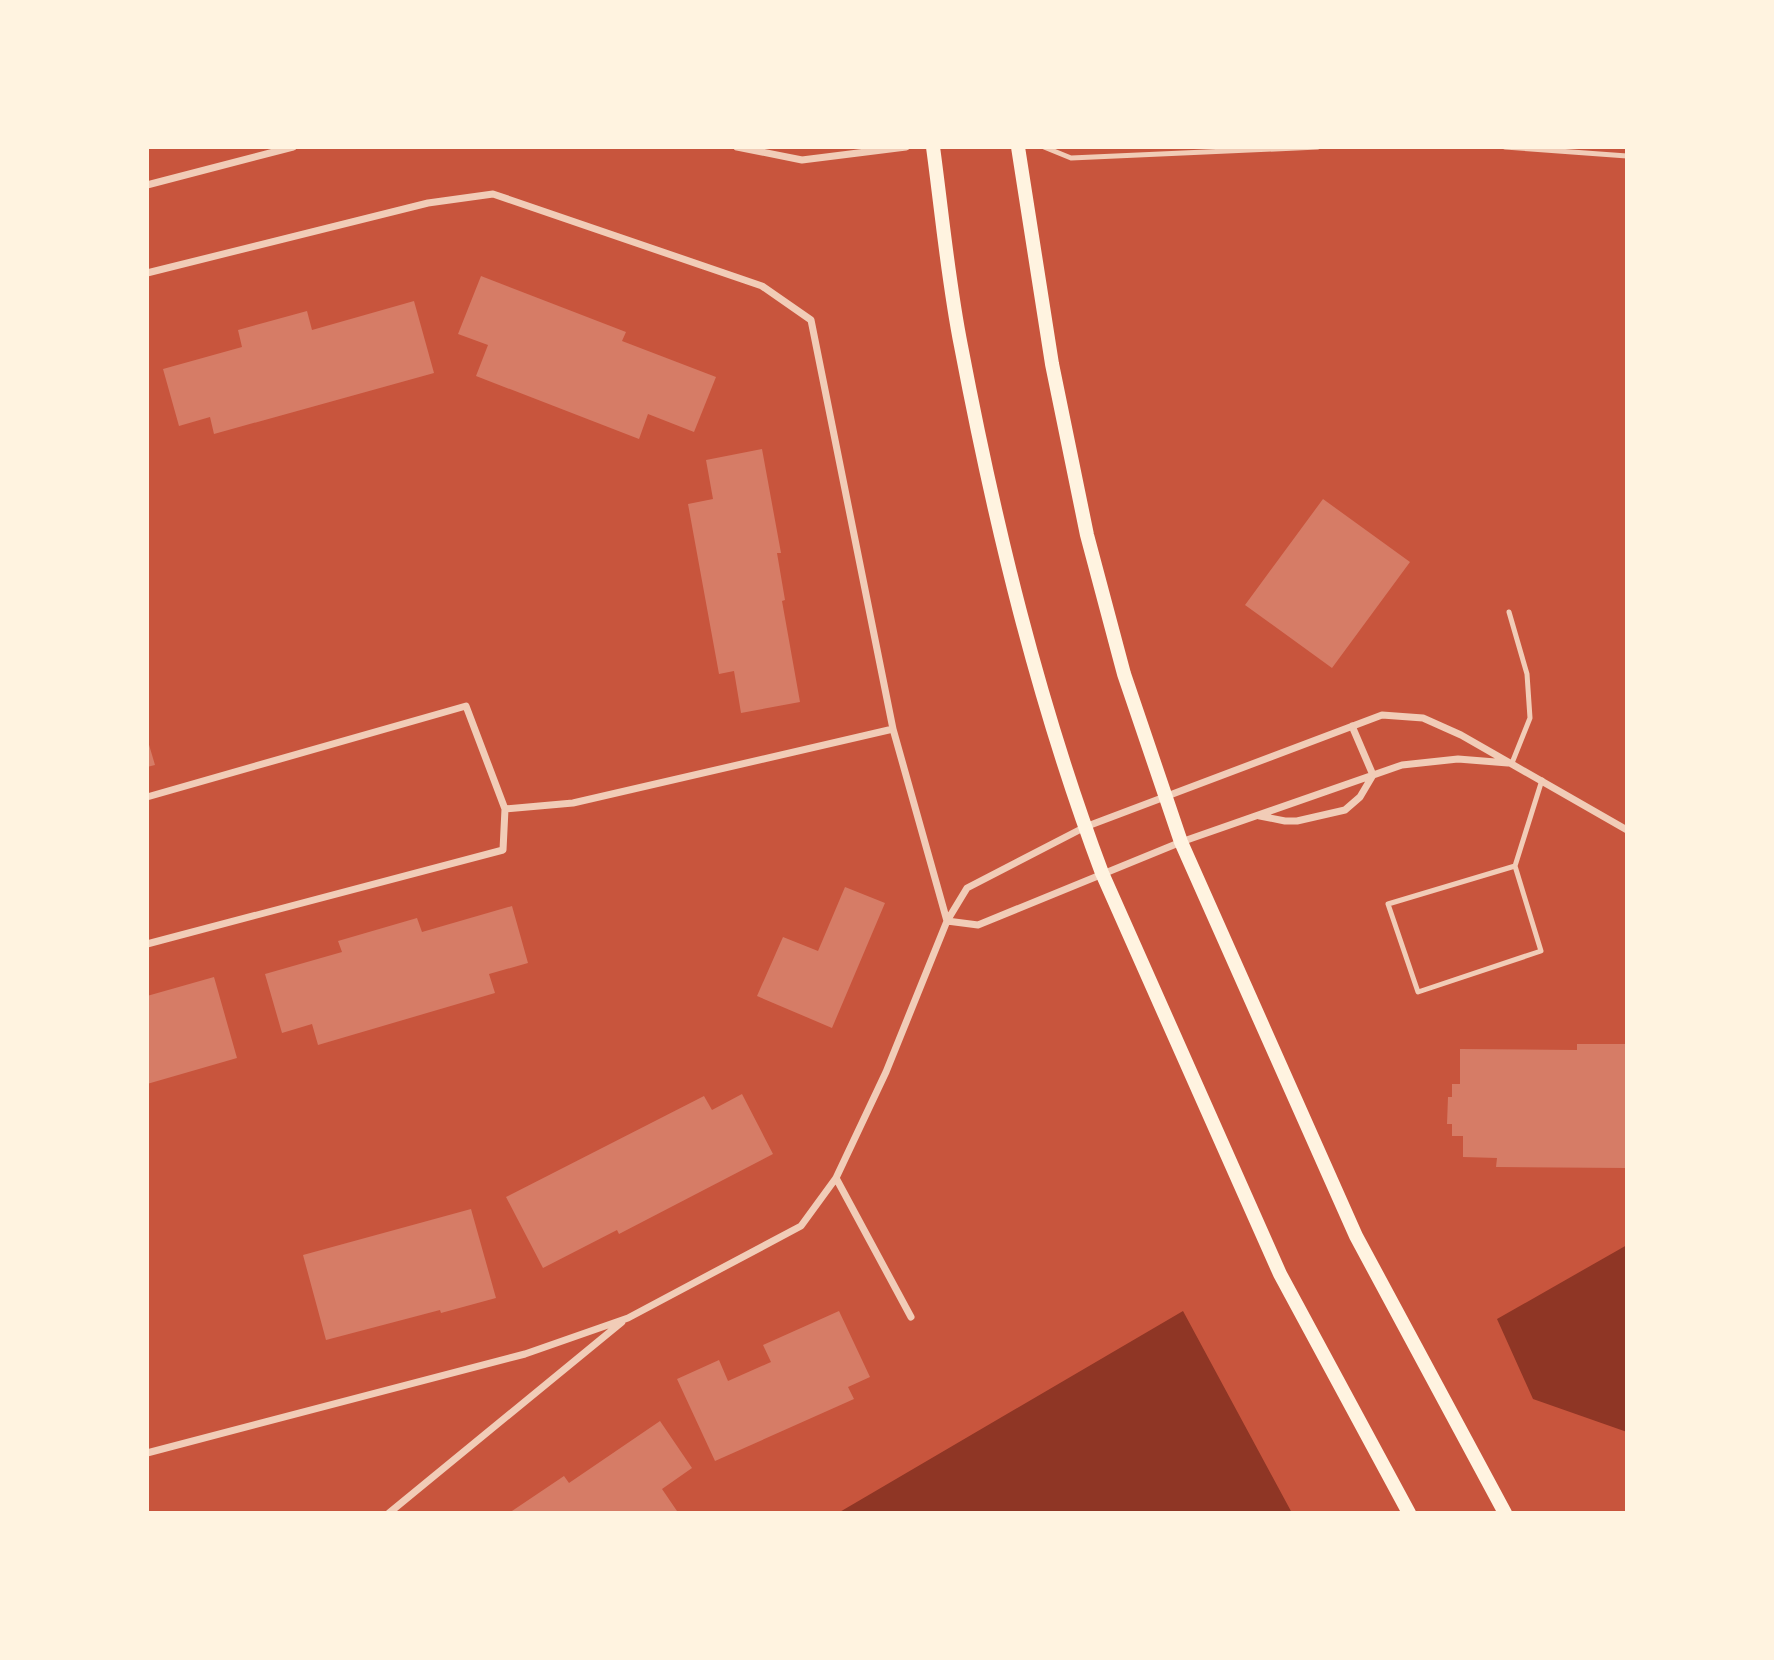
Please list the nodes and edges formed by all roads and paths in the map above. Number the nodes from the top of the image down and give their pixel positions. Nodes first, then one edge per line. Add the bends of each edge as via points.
1 (293, 147) edge
2 (737, 147) edge
3 (906, 147) edge
4 (933, 147) edge
5 (1018, 147) edge
6 (1044, 147) edge
7 (1318, 147) edge
8 (1506, 147) edge
9 (1213, 149) edge
10 (1627, 156) edge
11 (147, 185) edge
12 (147, 273) edge
13 (1509, 612) dead end
14 (1352, 726) junction
15 (893, 729) junction
16 (1512, 763) junction
17 (1373, 775) junction
18 (1542, 780) junction
19 (1165, 796) junction
20 (147, 797) edge
21 (505, 809) junction
22 (1259, 815) junction
23 (1085, 827) junction
24 (1627, 830) edge
25 (1181, 842) junction
26 (1515, 866) junction
27 (1102, 873) junction
28 (947, 922) junction
29 (147, 944) edge
30 (836, 1178) junction
31 (911, 1317) dead end
32 (628, 1318) junction
33 (147, 1454) edge
34 (389, 1513) edge
35 (1409, 1513) edge
36 (1505, 1513) edge

1 - 11 street
2 - 3 street via 802,160
4 - 23 main road via 960,344 1004,554 1043,699
5 - 19 main road via 1052,364 1087,535 1124,674
6 - 9 lane via 1070,158
7 - 9 lane
8 - 10 lane
12 - 15 street via 428,203 493,194 762,286 811,320
13 - 16 lane via 1527,674 1530,718
14 - 16 street via 1382,715 1423,718
14 - 17 street
14 - 19 street
15 - 21 street via 573,803
15 - 28 street
16 - 17 street via 1458,759 1402,765
16 - 18 street
17 - 22 street
17 - 22 street via 1360,797 1345,810 1297,821
18 - 24 street
18 - 26 lane
19 - 23 street
19 - 25 main road
20 - 21 street via 466,706
21 - 29 street via 503,850
22 - 25 street
23 - 27 main road
23 - 28 street via 967,888
25 - 27 street
25 - 36 main road via 1356,1236
26 - 26 lane via 1541,951 1418,992 1388,904
27 - 28 street via 978,925
27 - 35 main road via 1280,1274
28 - 30 street via 886,1072
30 - 31 street
30 - 32 street via 801,1226
32 - 33 street via 525,1354
32 - 34 street

